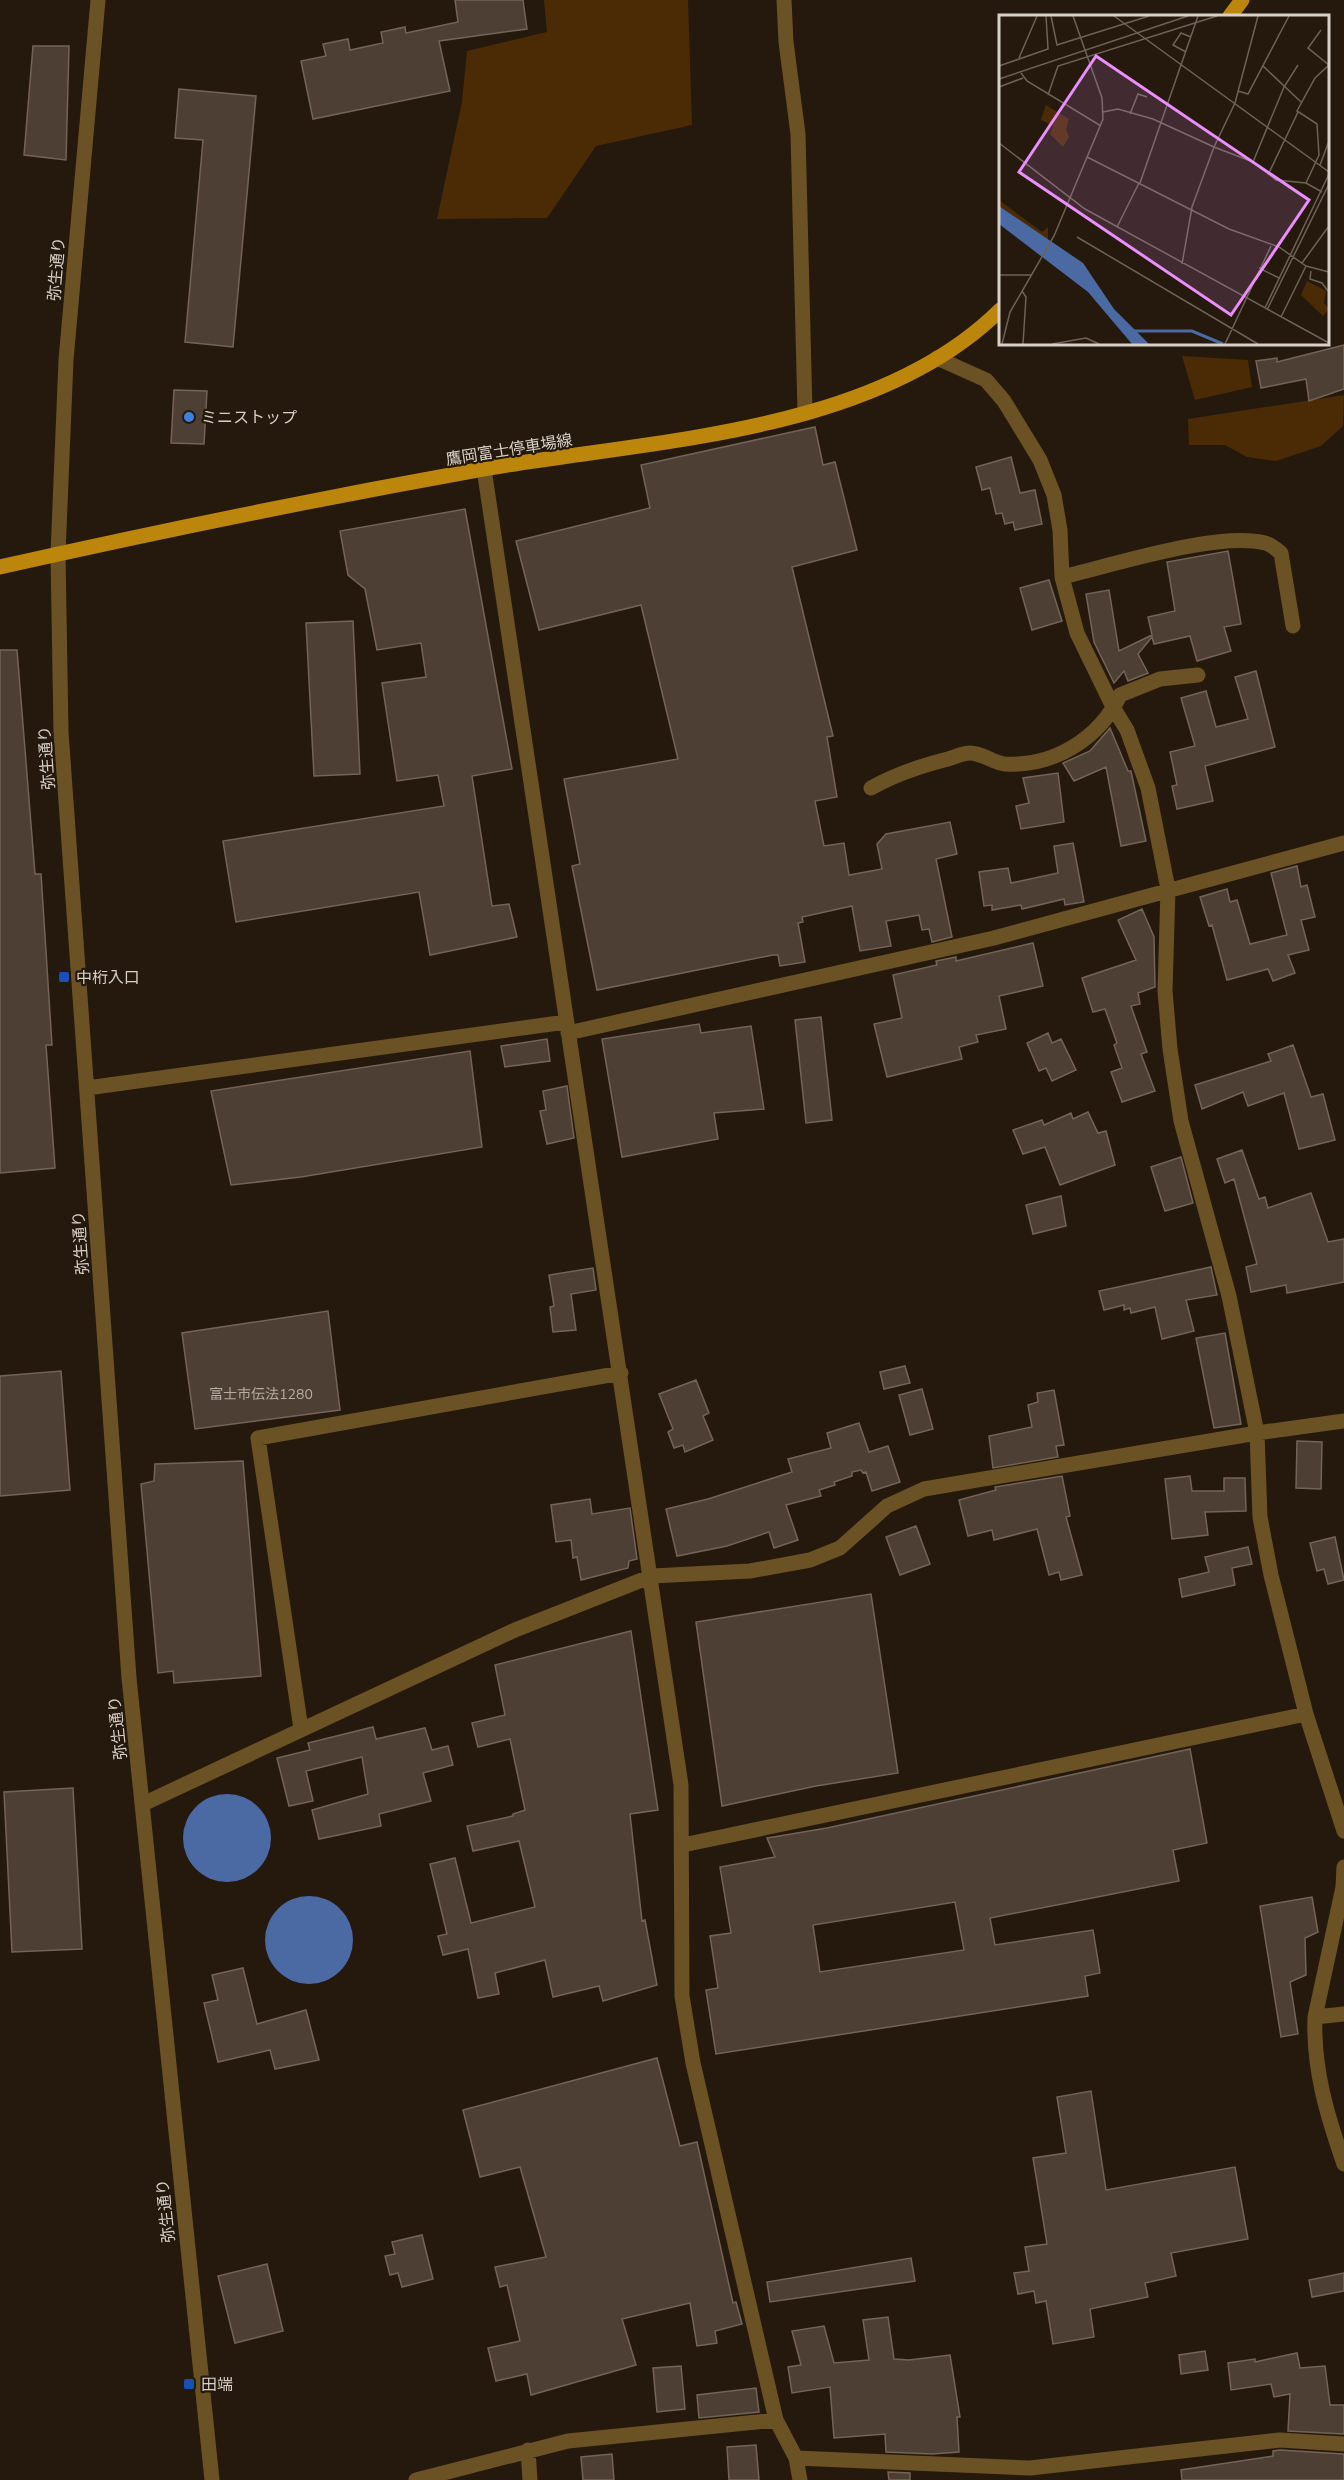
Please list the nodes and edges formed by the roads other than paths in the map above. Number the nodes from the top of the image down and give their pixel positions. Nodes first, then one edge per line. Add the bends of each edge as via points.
1 (98, 0) edge
2 (784, 0) edge
3 (1242, 0) edge
4 (1231, 15) edge
5 (999, 311) edge
6 (937, 358) junction
7 (806, 412) junction
8 (484, 469) junction
9 (58, 554) junction
10 (0, 567) edge
11 (1062, 578) junction
12 (1293, 626) dead end
13 (1198, 675) dead end
14 (1114, 709) junction
15 (871, 788) dead end
16 (1344, 843) edge
17 (1168, 889) junction
18 (567, 1027) junction
19 (87, 1088) junction
20 (621, 1373) junction
21 (1344, 1421) edge
22 (1257, 1433) junction
23 (652, 1576) junction
24 (1306, 1714) junction
25 (301, 1729) junction
26 (143, 1804) junction
27 (1344, 1831) edge
28 (683, 1845) junction
29 (1344, 1867) edge
30 (1344, 2014) edge
31 (1315, 2017) junction
32 (1344, 2164) edge
33 (776, 2421) junction
34 (1344, 2444) edge
35 (528, 2450) junction
36 (796, 2458) junction
37 (212, 2480) edge
38 (416, 2480) edge
39 (530, 2480) edge
40 (800, 2480) edge

1 - 9 street, 弥生通り via 66,360
2 - 7 street via 798,134
3 - 4 main road
5 - 6 main road, 鷹岡富士停車場線
6 - 7 main road, 鷹岡富士停車場線 via 880,388
6 - 11 street via 986,380 1028,436 1054,495
7 - 8 main road, 鷹岡富士停車場線 via 681,442
8 - 9 main road, 鷹岡富士停車場線
8 - 18 street
9 - 10 main road, 鷹岡富士停車場線
9 - 19 street, 弥生通り via 61,732
11 - 12 street via 1206,543 1236,539 1266,543 1281,553
11 - 14 street via 1077,633
13 - 14 street via 1160,679 1120,695
14 - 15 street via 1088,739 1064,753 1004,764 971,753 903,771
14 - 17 street via 1127,730 1148,788
16 - 17 street
17 - 18 street via 994,938
17 - 22 street via 1165,991 1181,1121 1229,1296
18 - 19 street
18 - 20 street
19 - 26 street, 弥生通り via 129,1678
20 - 23 street
20 - 25 street via 258,1438
21 - 22 street
22 - 23 street via 924,1489 887,1506 840,1548 810,1560 750,1571
22 - 24 street via 1260,1518
23 - 25 street via 515,1630
23 - 28 street via 681,1785
24 - 27 street
24 - 28 street
25 - 26 street
26 - 37 street, 弥生通り
28 - 33 street via 682,1996 693,2063
29 - 31 street
30 - 31 street
31 - 32 street via 1323,2103
33 - 35 street via 588,2438
33 - 36 street
34 - 36 street via 1280,2440 1030,2468
35 - 38 street
35 - 39 street
36 - 40 street

